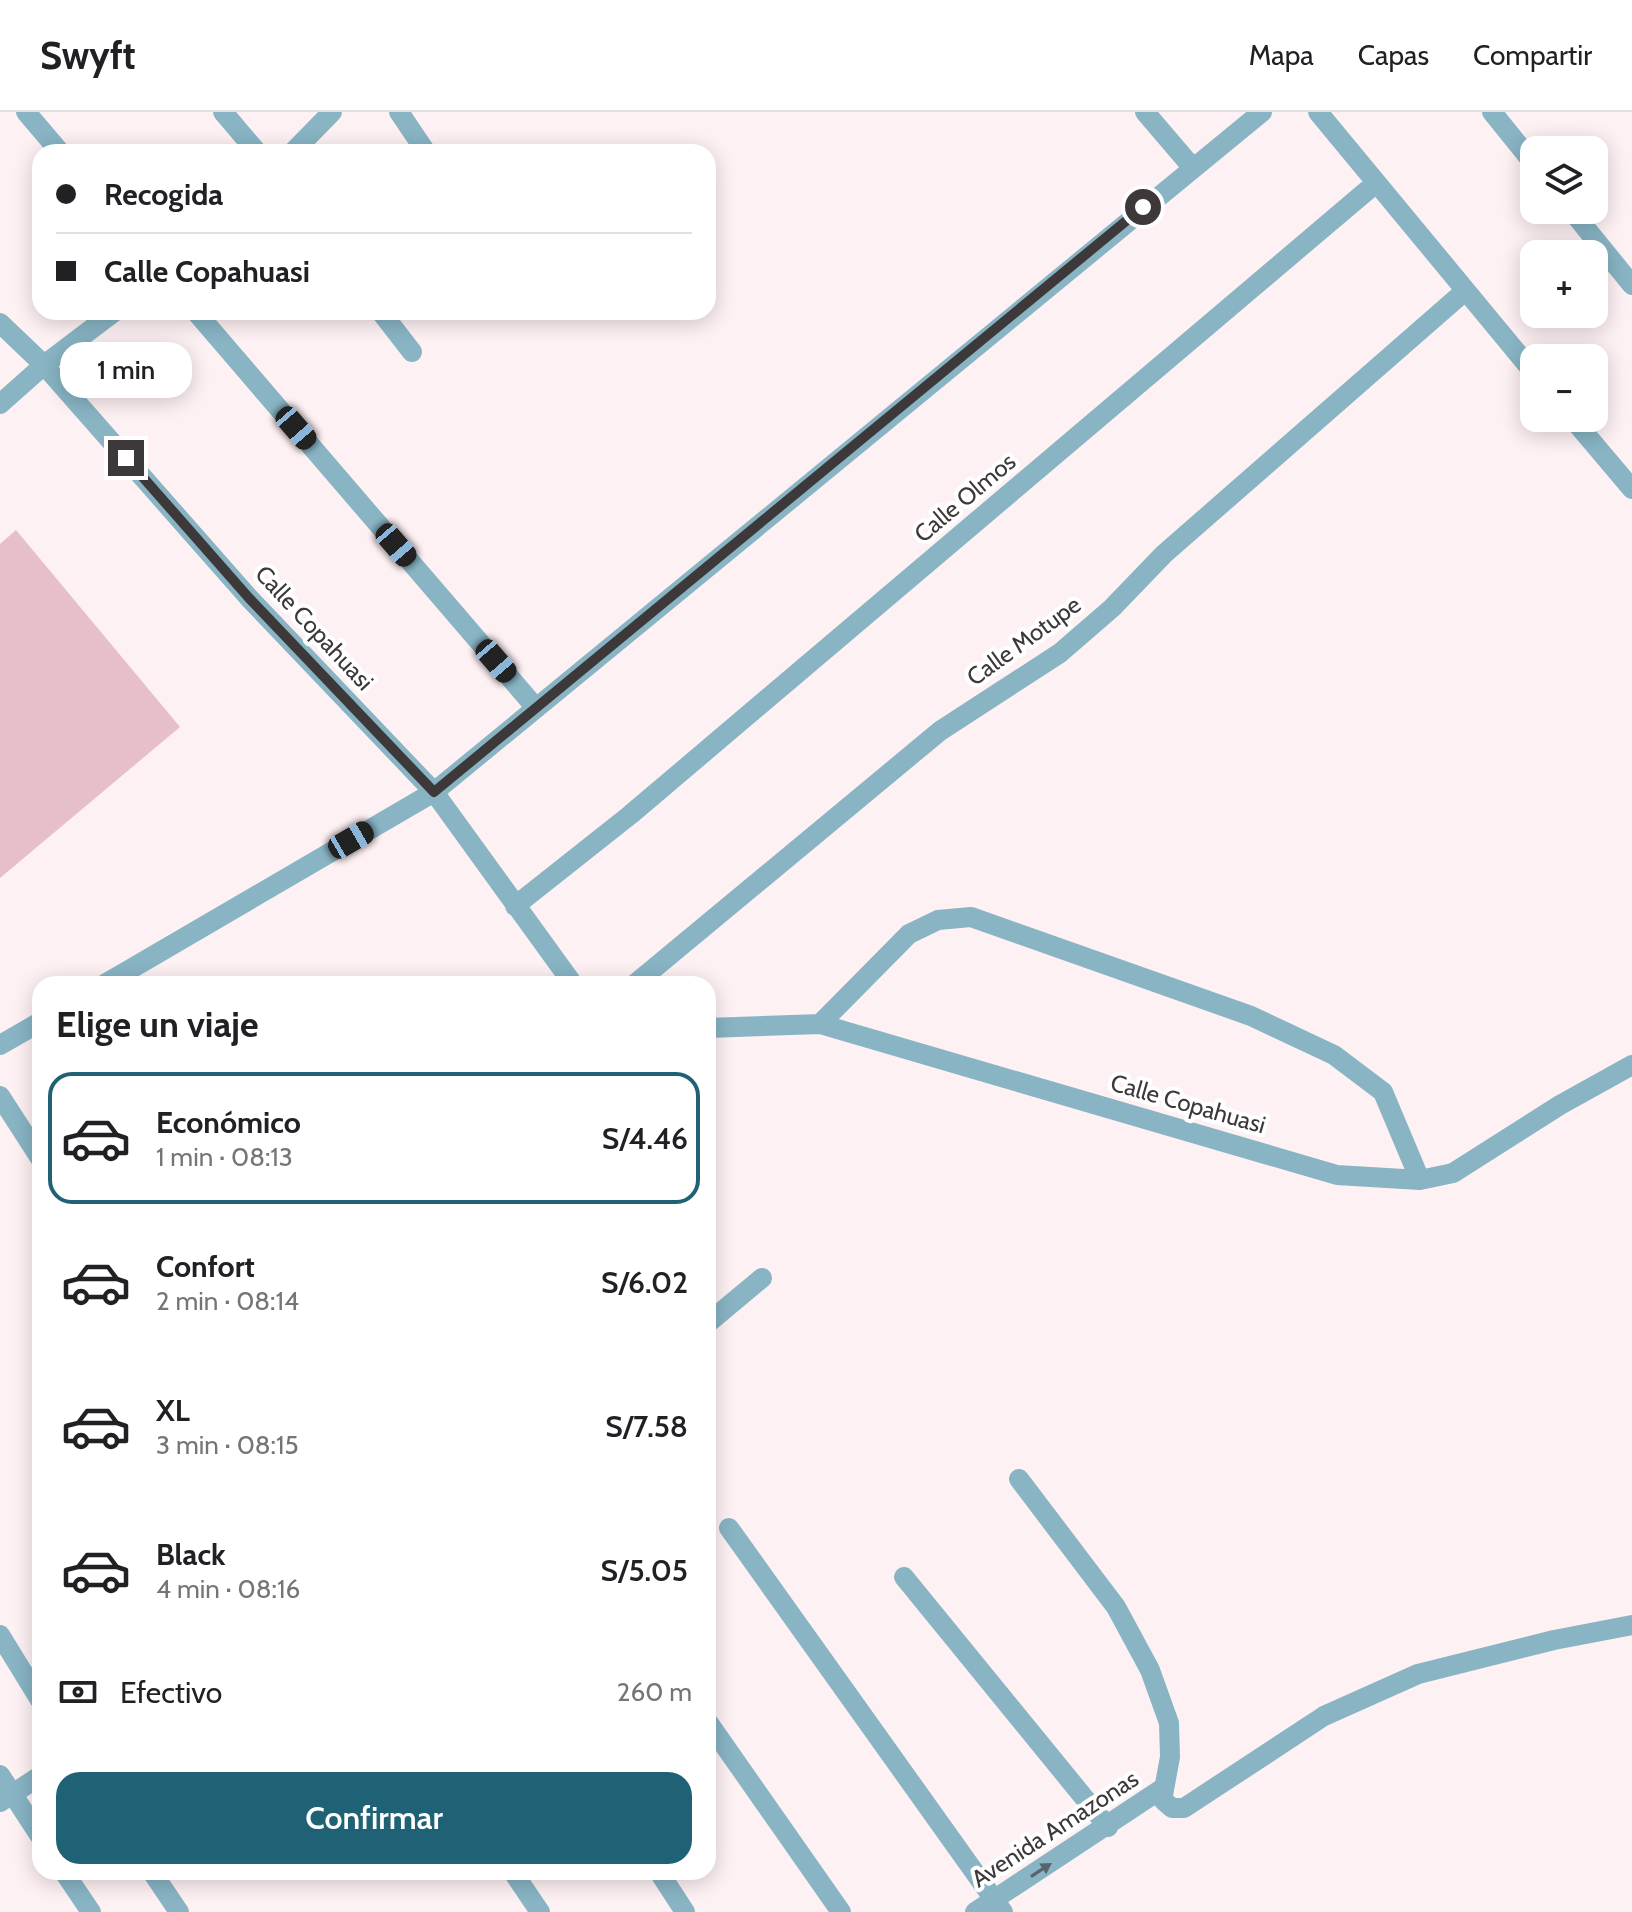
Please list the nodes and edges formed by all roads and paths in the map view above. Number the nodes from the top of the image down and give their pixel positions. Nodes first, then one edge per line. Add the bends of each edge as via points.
1 (26, 112) edge
2 (223, 112) edge
3 (332, 112) edge
4 (399, 112) edge
5 (1145, 112) edge
6 (1262, 112) edge
7 (1318, 112) edge
8 (1492, 112) edge
9 (53, 144) edge
10 (250, 144) edge
11 (301, 144) edge
12 (421, 144) edge
13 (1520, 147) edge
14 (1192, 167) junction
15 (1376, 183) junction
16 (1582, 224) edge
17 (1632, 285) edge
18 (1465, 291) junction
19 (103, 320) edge
20 (203, 320) edge
21 (387, 320) edge
22 (0, 323) edge
23 (412, 352) dead end
24 (1520, 356) edge
25 (44, 365) junction
26 (0, 404) edge
27 (1584, 432) edge
28 (1632, 489) edge
29 (536, 708) junction
30 (434, 792) junction
31 (515, 906) junction
32 (119, 976) edge
33 (567, 976) edge
34 (645, 976) edge
35 (820, 1024) junction
36 (32, 1027) edge
37 (716, 1028) edge
38 (0, 1045) edge
39 (1632, 1065) edge
40 (0, 1096) edge
41 (32, 1146) edge
42 (1420, 1180) junction
43 (762, 1278) dead end
44 (716, 1316) edge
45 (1019, 1479) dead end
46 (729, 1528) dead end
47 (904, 1577) dead end
48 (1632, 1625) edge
49 (0, 1635) edge
50 (32, 1687) edge
51 (716, 1733) edge
52 (0, 1775) edge
53 (32, 1781) edge
54 (1163, 1788) junction
55 (6, 1798) edge
56 (32, 1827) edge
57 (1108, 1827) junction
58 (69, 1880) edge
59 (157, 1880) edge
60 (518, 1880) edge
61 (664, 1880) edge
62 (999, 1906) edge
63 (91, 1912) edge
64 (179, 1912) edge
65 (540, 1912) edge
66 (685, 1912) edge
67 (841, 1912) edge
68 (975, 1912) edge

1 - 9 street
2 - 10 street
3 - 11 street
4 - 12 street
5 - 14 street
6 - 14 street
7 - 15 street
8 - 13 street
14 - 29 street
15 - 18 street
15 - 31 street, Calle Olmos via 642,805
16 - 17 street
18 - 24 street
18 - 34 street, Calle Motupe via 1164,554 1060,653 940,731
19 - 25 street
20 - 29 street
21 - 23 street
22 - 25 street, Calle Copahuasi
25 - 26 street
25 - 30 street, Calle Copahuasi via 249,598
27 - 28 street
29 - 30 street
30 - 31 street, Calle Copahuasi
30 - 32 street
31 - 33 street, Calle Copahuasi
35 - 37 street, Calle Copahuasi
35 - 42 street, Calle Copahuasi via 1337,1175
35 - 42 street via 909,934 938,920 971,917 1251,1016 1334,1055 1383,1092
36 - 38 street
39 - 42 street, Calle Copahuasi via 1453,1173
40 - 41 street
43 - 44 street
45 - 54 street via 1116,1607 1150,1670 1169,1723 1170,1757
46 - 62 street
47 - 57 street
48 - 54 street via 1418,1674 1324,1716 1184,1808 1168,1805
49 - 50 street
51 - 67 street
52 - 55 street
53 - 55 street
54 - 57 street, Avenida Amazonas
55 - 56 street
62 -> 57 street, Avenida Amazonas
58 - 63 street
59 - 64 street
60 - 65 street
61 - 66 street
62 - 68 street, Avenida Amazonas

